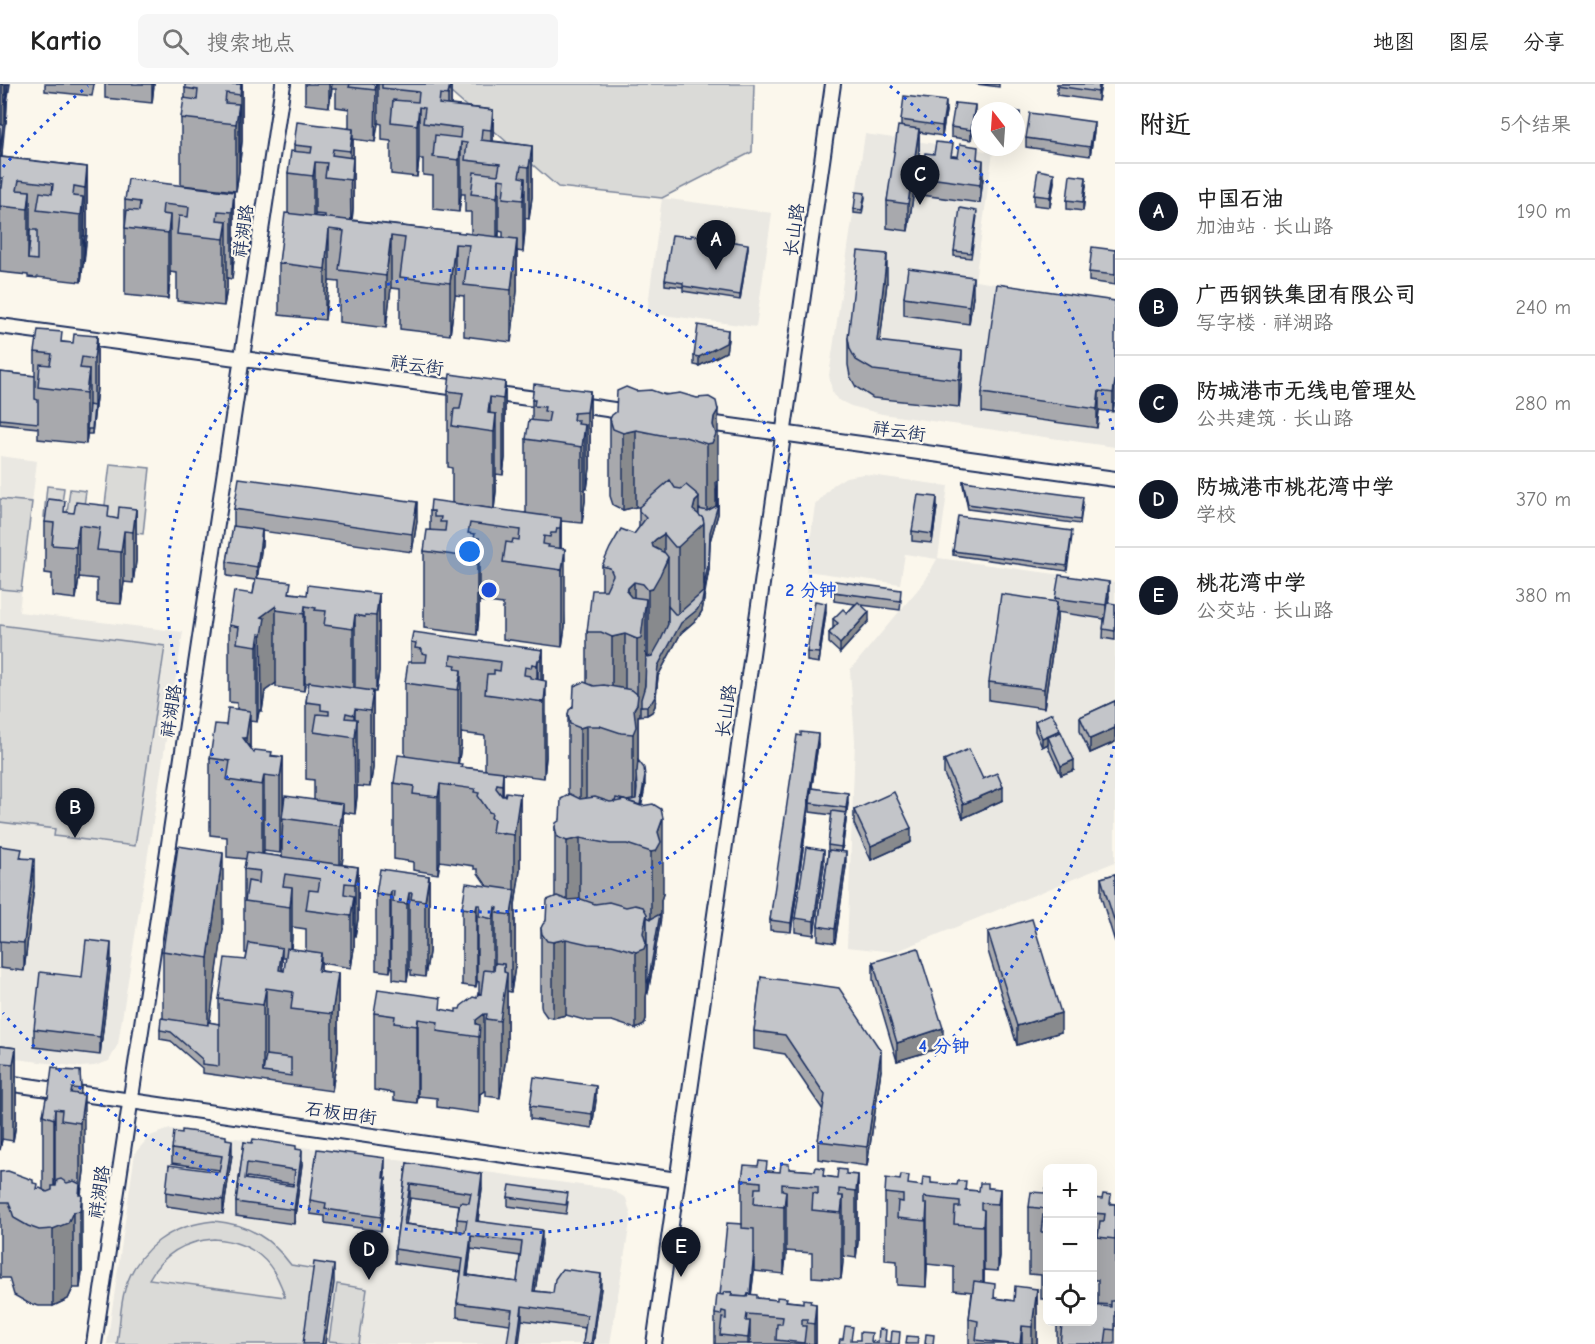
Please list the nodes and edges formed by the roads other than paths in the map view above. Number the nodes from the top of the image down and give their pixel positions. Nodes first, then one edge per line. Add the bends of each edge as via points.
1 (283, 84) edge
2 (833, 84) edge
3 (0, 326) edge
4 (243, 359) junction
5 (650, 415) edge
6 (683, 420) edge
7 (783, 433) junction
8 (1115, 479) edge
9 (0, 1082) edge
10 (130, 1101) junction
11 (677, 1180) junction
12 (94, 1344) edge
13 (654, 1344) edge

1 - 4 street, 祥湖路
2 - 7 street, 长山路
3 - 4 street, 祥云街
4 - 5 street, 祥云街
4 - 10 street, 祥湖路
6 - 7 street, 祥云街
7 - 8 street, 祥云街
7 - 11 street, 长山路
9 - 10 street, 石板田街
10 - 11 street, 石板田街
10 - 12 street, 祥湖路
11 - 13 street, 长山路

